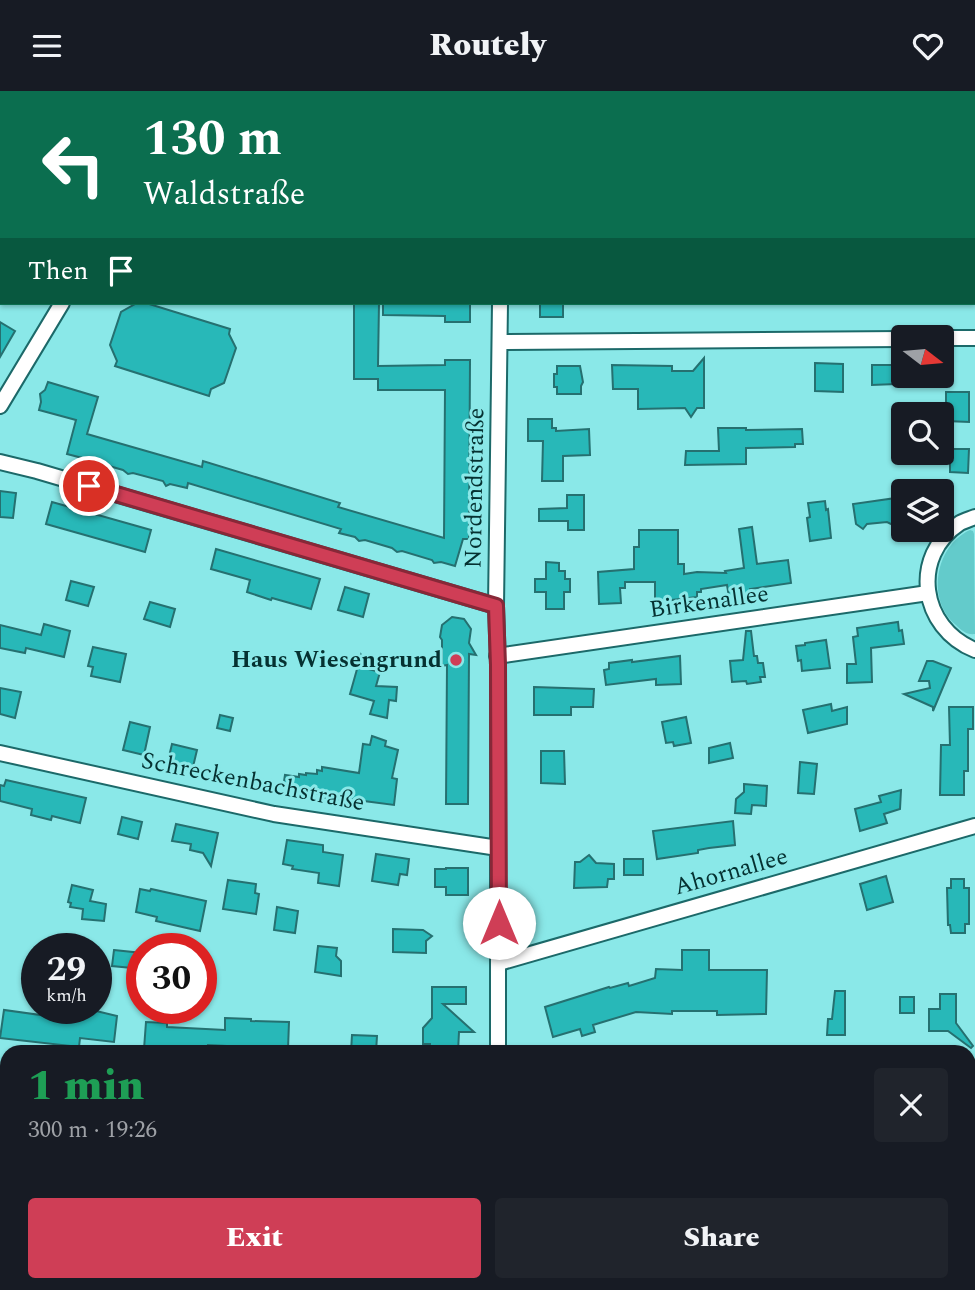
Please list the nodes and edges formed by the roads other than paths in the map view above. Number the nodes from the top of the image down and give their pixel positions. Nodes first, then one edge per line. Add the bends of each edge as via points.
1 (61, 305) edge
2 (500, 305) edge
3 (954, 338) edge
4 (975, 338) edge
5 (891, 339) edge
6 (500, 342) junction
7 (0, 406) edge
8 (0, 462) edge
9 (975, 517) edge
10 (928, 593) junction
11 (496, 606) junction
12 (975, 650) edge
13 (497, 656) junction
14 (0, 753) edge
15 (975, 826) edge
16 (499, 848) junction
17 (499, 963) junction
18 (498, 1045) edge

1 - 7 street
2 - 6 street, Nordendstraße
3 - 4 street
5 - 6 street
6 - 11 street, Nordendstraße
8 - 11 street
9 - 10 street via 960,524 937,548
10 - 12 street via 942,627
10 - 13 street, Birkenallee
11 - 13 street, Nordendstraße
13 - 16 street, Nordendstraße
14 - 16 street, Schreckenbachstraße via 274,814
15 - 17 street, Ahornallee
16 - 17 street, Nordendstraße
17 - 18 street, Nordendstraße

